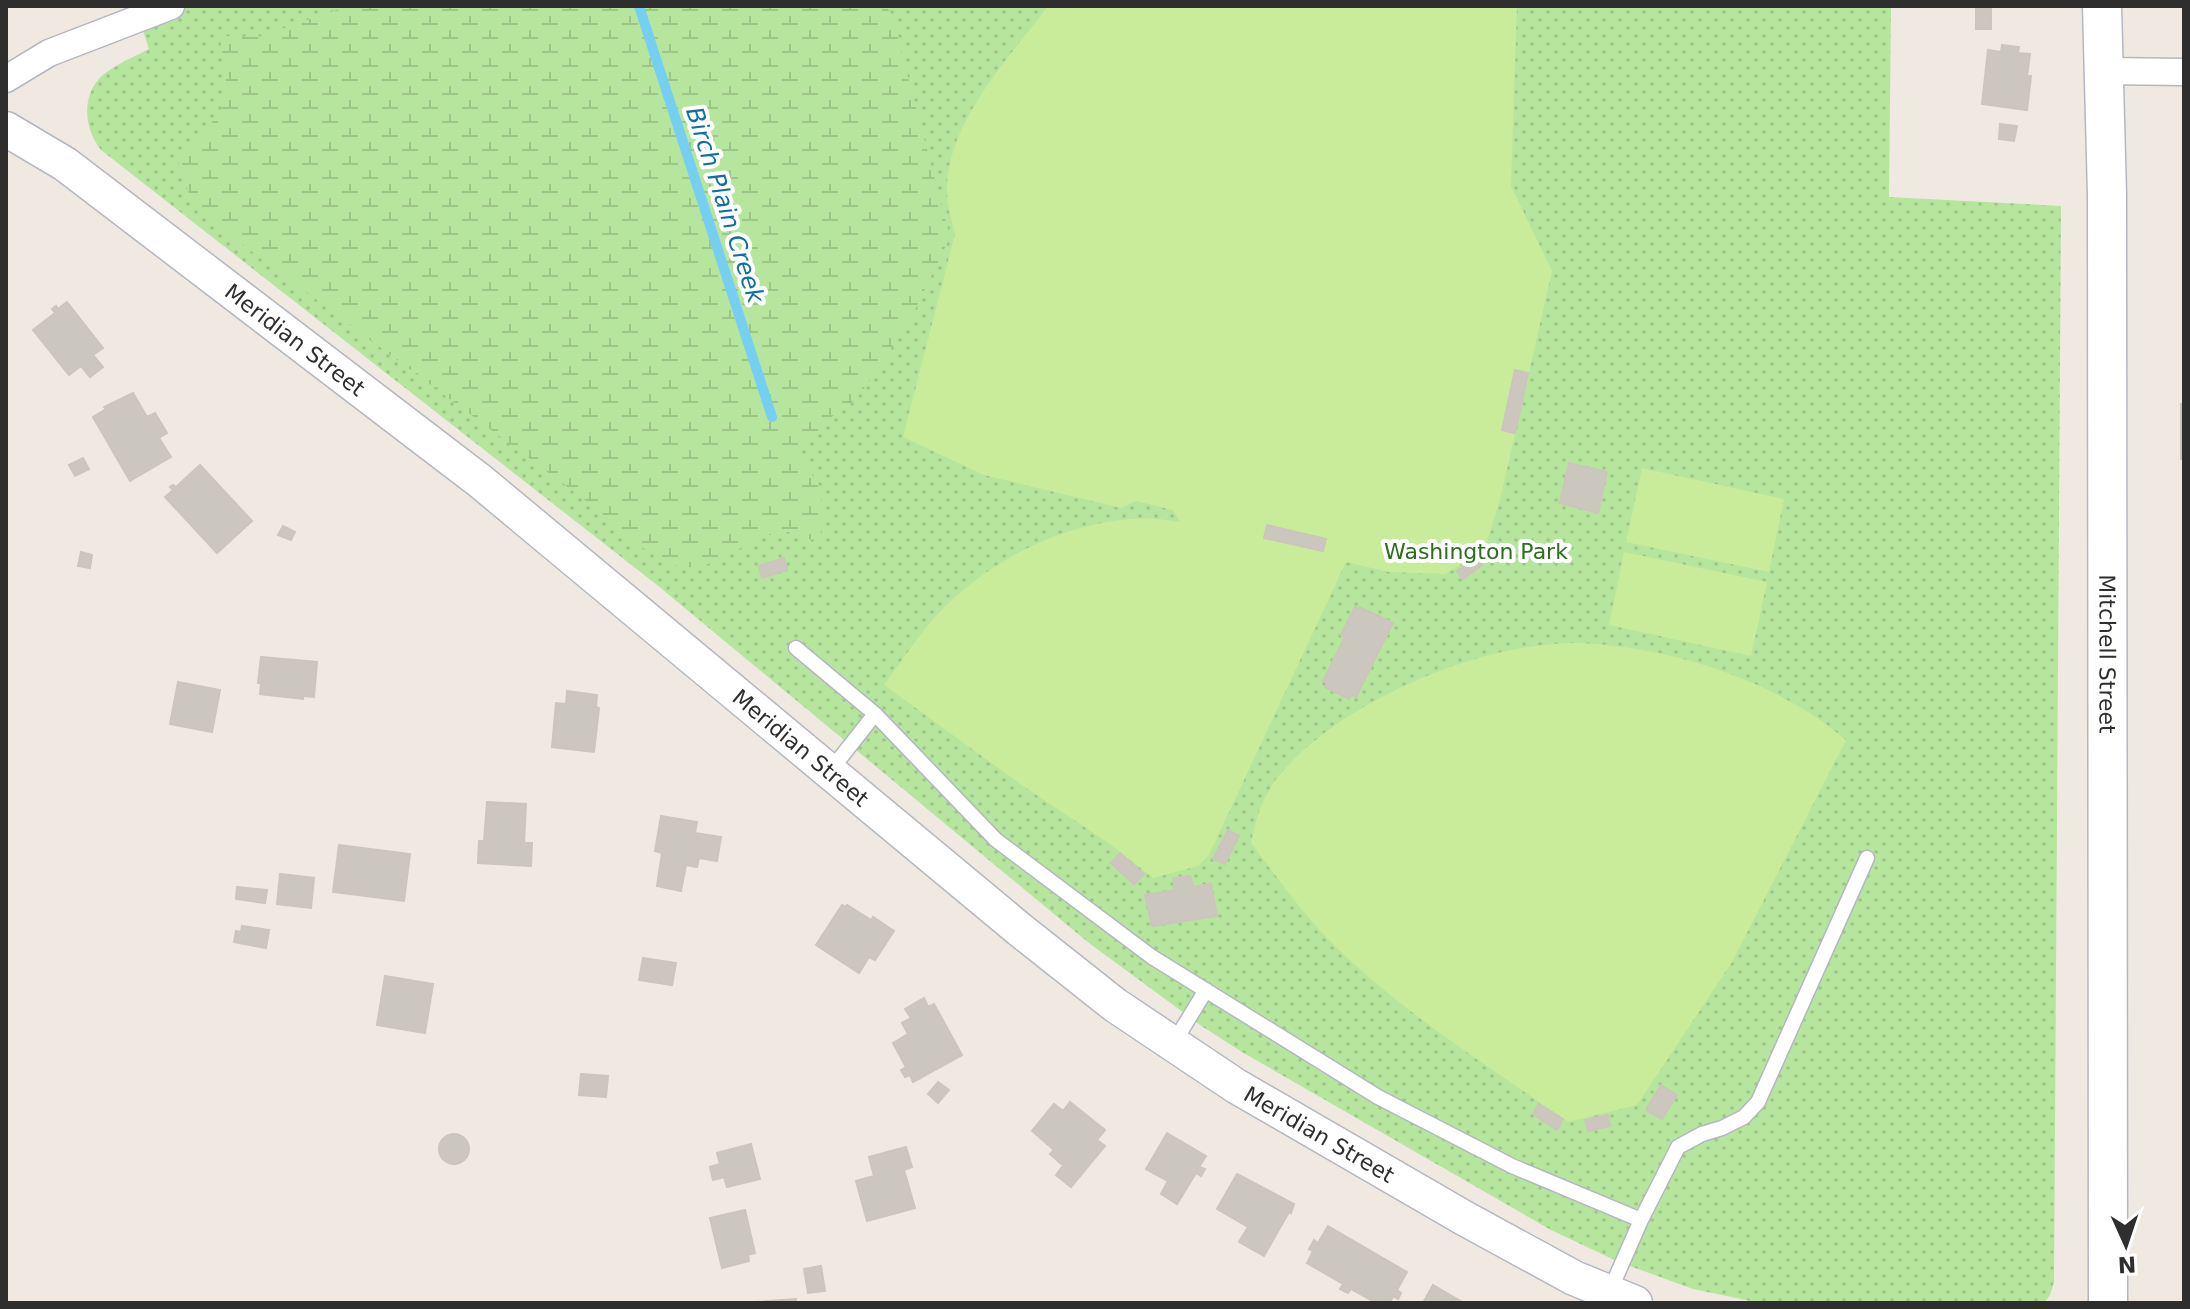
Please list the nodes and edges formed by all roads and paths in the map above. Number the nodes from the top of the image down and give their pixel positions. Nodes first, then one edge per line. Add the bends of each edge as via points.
1 (171, 6) edge
2 (2102, 6) edge
3 (2105, 71) junction
4 (2184, 72) edge
5 (6, 79) edge
6 (6, 129) edge
7 (796, 648) dead end
8 (875, 714) junction
9 (830, 772) junction
10 (1867, 858) dead end
11 (1206, 990) junction
12 (1173, 1046) junction
13 (1641, 1220) junction
14 (1622, 1298) edge
15 (2108, 1303) edge

1 - 5 street via 49,53
2 - 3 main road, Mitchell Street
3 - 4 street
3 - 15 main road, Mitchell Street
6 - 9 street, Meridian Street via 65,164 480,481
7 - 8 lane
8 - 9 lane
8 - 11 lane via 996,840 1152,957
9 - 12 street, Meridian Street via 1019,929
10 - 13 lane via 1758,1102 1744,1117 1678,1147
11 - 12 lane
11 - 13 lane via 1378,1097 1512,1166
12 - 14 street, Meridian Street via 1522,1251
13 - 14 lane

